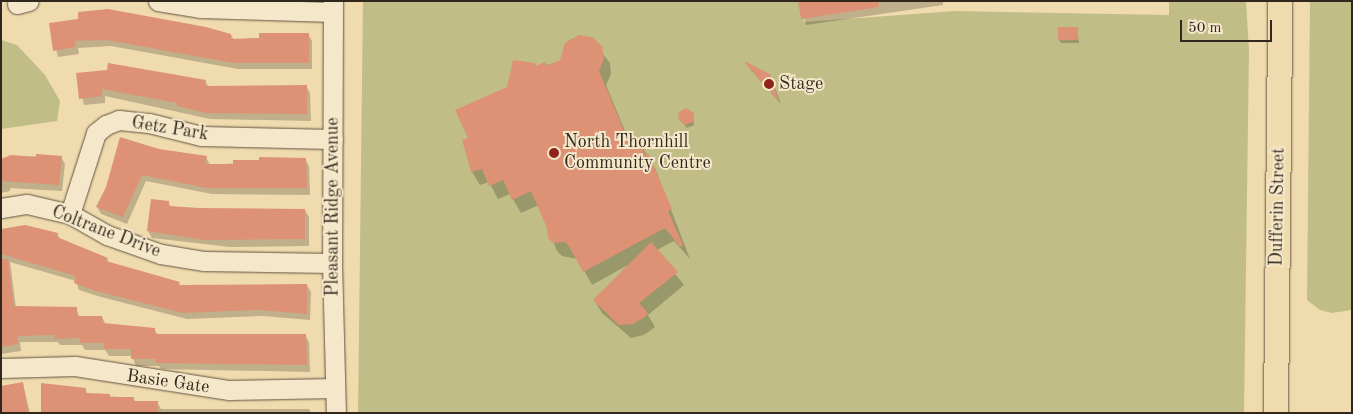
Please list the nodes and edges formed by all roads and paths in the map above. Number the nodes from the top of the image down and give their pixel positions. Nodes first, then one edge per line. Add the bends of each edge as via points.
1 (158, 1) edge
2 (1280, 1) edge
3 (333, 7) edge
4 (333, 139) junction
5 (1, 208) edge
6 (70, 214) junction
7 (332, 263) junction
8 (1, 368) edge
9 (335, 388) junction
10 (336, 413) edge
11 (1276, 413) edge

1 - 3 street via 202,8
2 - 11 main road, Dufferin Street
3 - 4 street, Pleasant Ridge Avenue
4 - 6 street, Getz Park via 201,136 149,123 119,120 96,134
4 - 7 street, Pleasant Ridge Avenue
5 - 6 street, Coltrane Drive via 27,204
6 - 7 street, Coltrane Drive via 107,235 161,254 204,261
7 - 9 street, Pleasant Ridge Avenue
8 - 9 street, Basie Gate via 76,366 228,390
9 - 10 street, Pleasant Ridge Avenue

